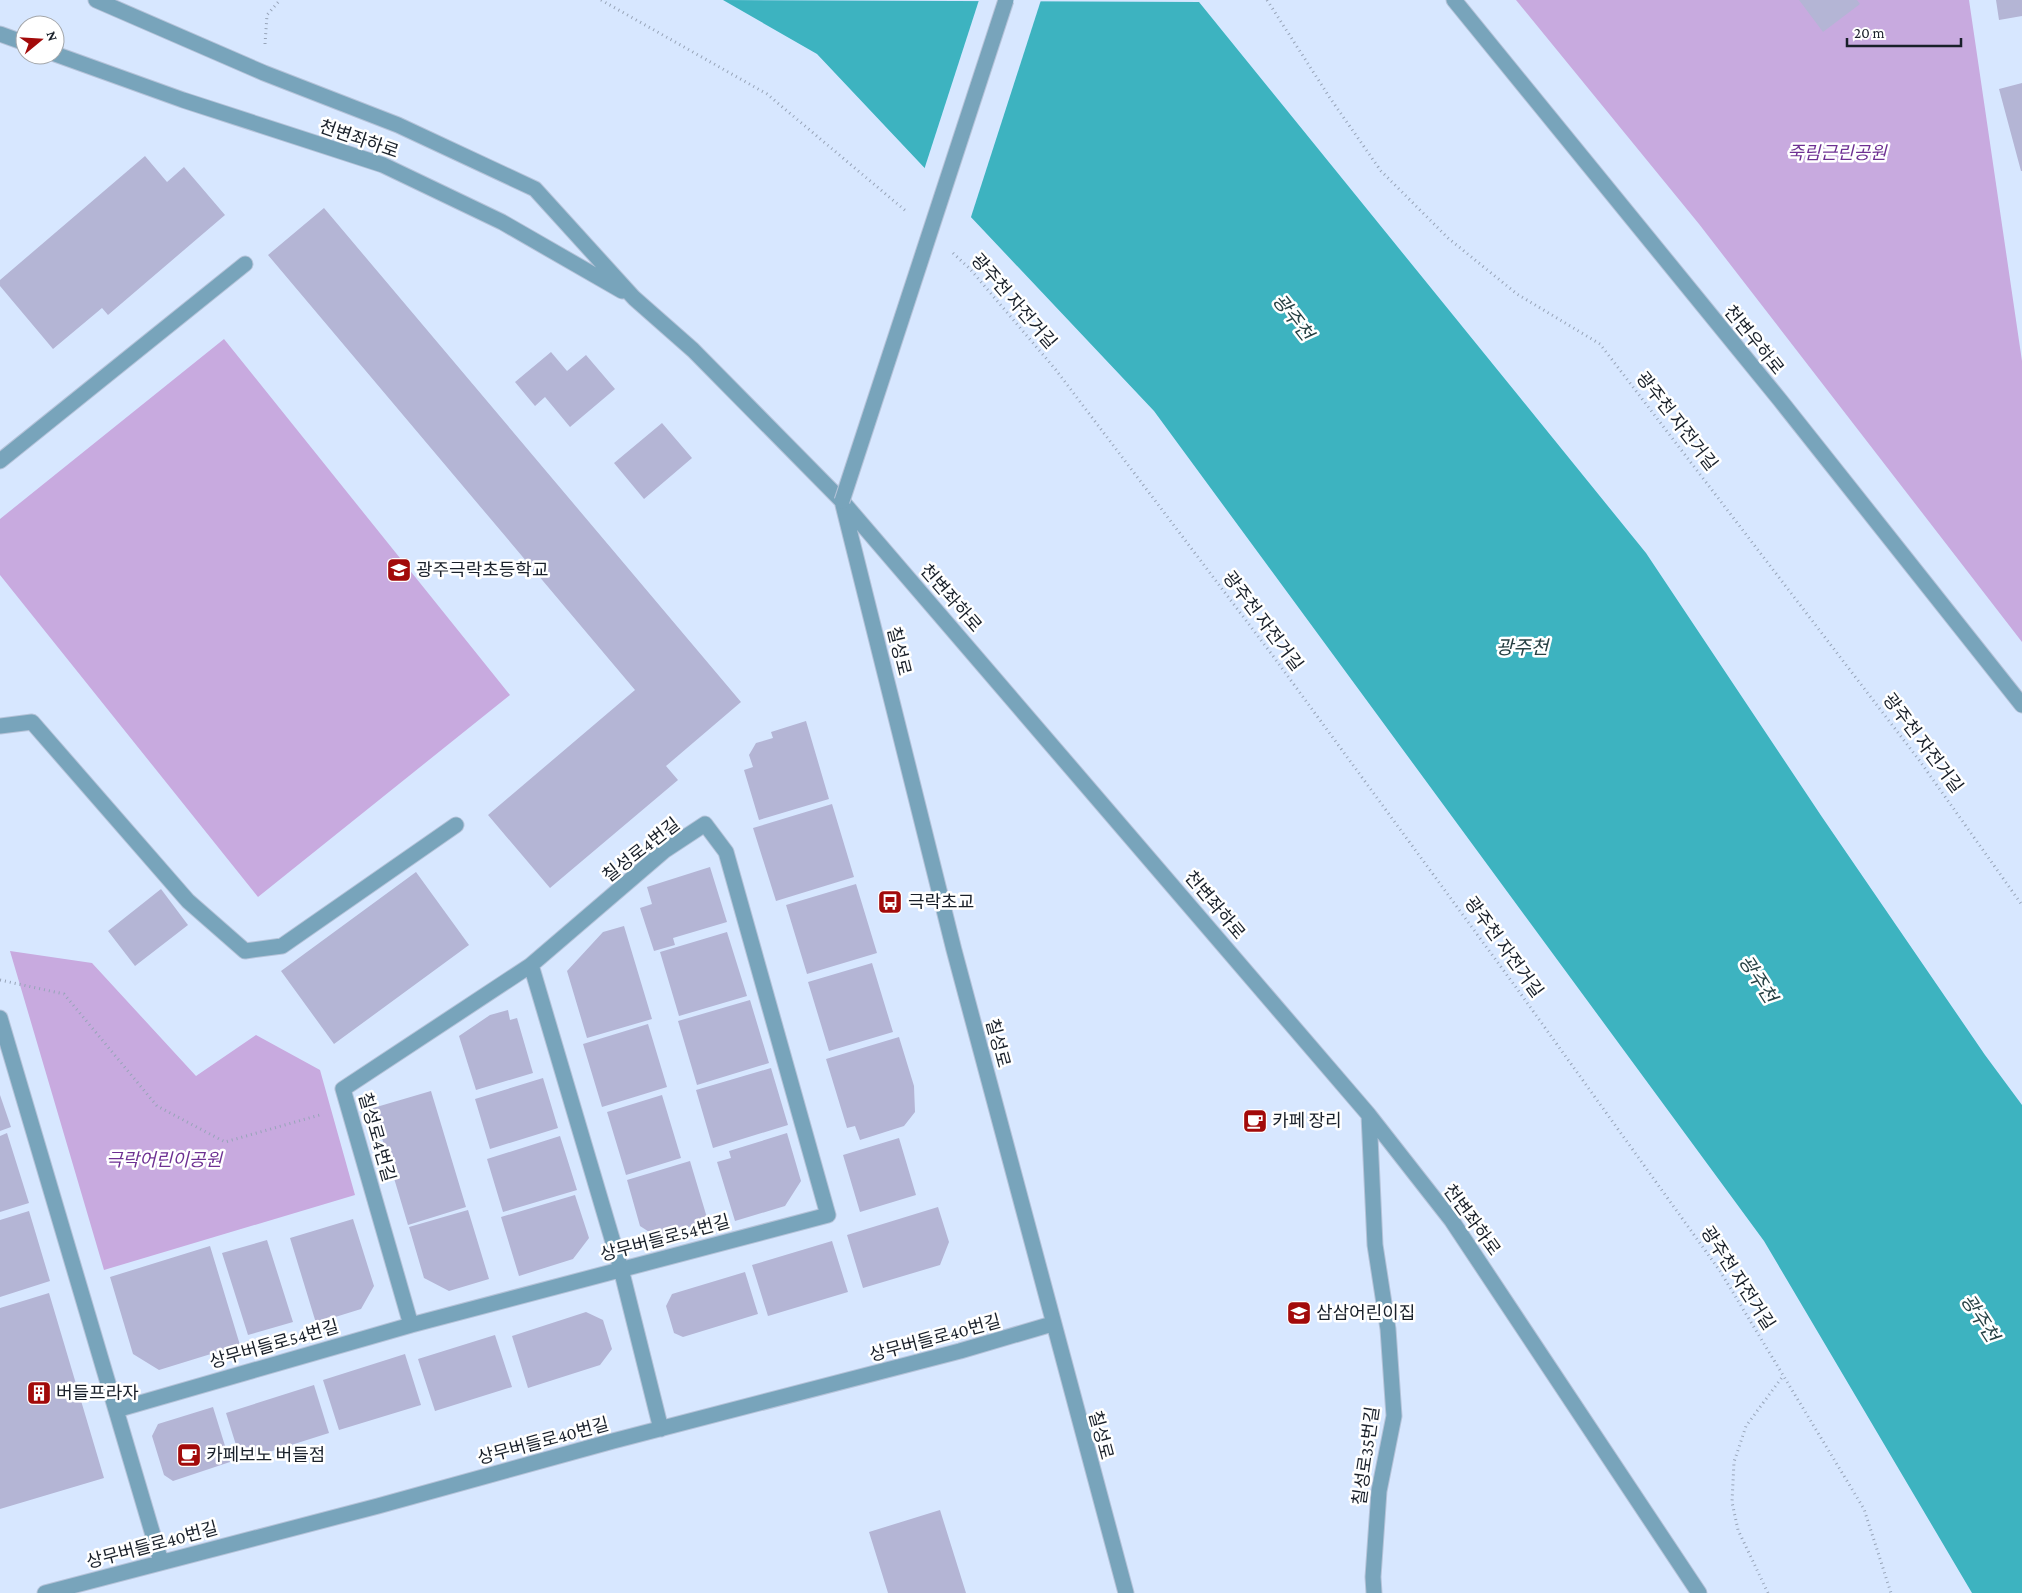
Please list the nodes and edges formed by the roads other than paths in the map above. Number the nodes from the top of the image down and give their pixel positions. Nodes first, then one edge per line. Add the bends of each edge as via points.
1 (96, 0) edge
2 (1006, 0) edge
3 (1454, 0) edge
4 (0, 34) edge
5 (15, 39) edge
6 (65, 58) edge
7 (245, 264) dead end
8 (634, 298) junction
9 (0, 460) edge
10 (842, 501) junction
11 (2022, 705) edge
12 (0, 726) edge
13 (456, 824) dead end
14 (705, 824) joint
15 (531, 965) junction
16 (0, 1018) edge
17 (1369, 1115) junction
18 (622, 1269) junction
19 (1052, 1324) junction
20 (411, 1325) junction
21 (116, 1410) junction
22 (662, 1429) junction
23 (161, 1562) junction
24 (45, 1593) edge
25 (1126, 1593) edge
26 (1374, 1593) edge
27 (1699, 1593) edge

1 - 8 street, 천변좌하로 via 264,74 398,125 535,190
2 - 10 street, bridge
3 - 11 street, 천변우하로 via 1780,400
4 - 5 street
6 - 8 street, 천변좌하로 via 383,165 502,222
7 - 9 street
8 - 10 street, 천변좌하로 via 694,350
10 - 17 street, 천변좌하로
10 - 19 street, 칠성로
12 - 13 street via 32,722 188,901 245,951 282,946
14 - 15 street, 칠성로4번길 via 664,851
14 - 18 street, 상무버들로54번길 via 726,852 828,1215
15 - 18 street
15 - 20 street, 칠성로4번길 via 343,1089
16 - 21 street
17 - 26 street, 칠성로35번길 via 1375,1245 1388,1329 1394,1416 1379,1491 1372,1577
17 - 27 street, 천변좌하로 via 1452,1221
18 - 20 street, 상무버들로54번길
18 - 22 street
19 - 22 street, 상무버들로40번길
19 - 25 street, 칠성로
20 - 21 street, 상무버들로54번길
21 - 23 street
22 - 23 street, 상무버들로40번길
23 - 24 street, 상무버들로40번길

